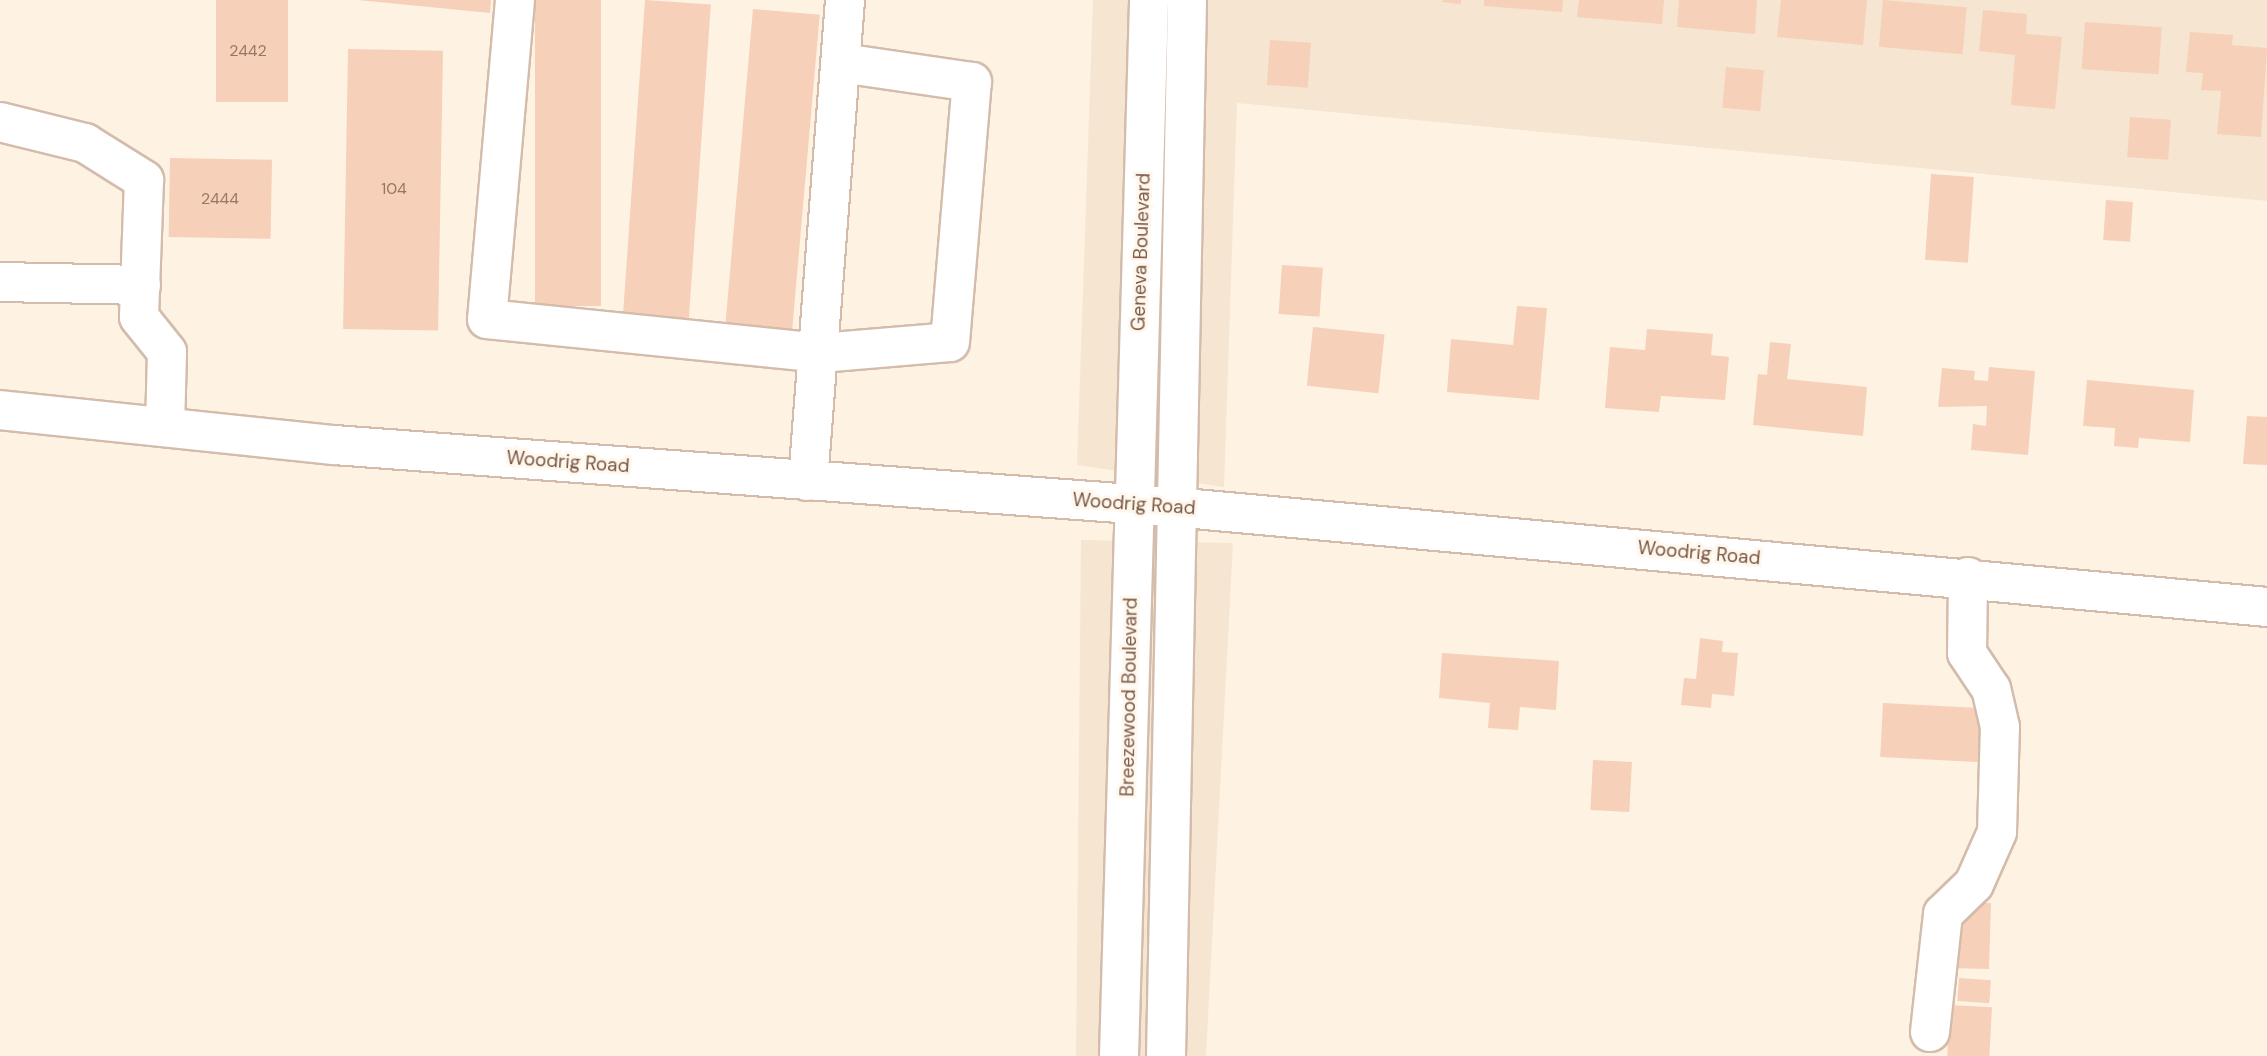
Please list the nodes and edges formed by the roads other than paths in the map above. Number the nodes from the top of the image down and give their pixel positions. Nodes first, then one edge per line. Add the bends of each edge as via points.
1 (515, 0) edge
2 (845, 0) edge
3 (1149, 0) edge
4 (1187, 0) edge
5 (842, 63) junction
6 (0, 122) edge
7 (0, 282) edge
8 (141, 285) junction
9 (820, 353) junction
10 (0, 410) edge
11 (165, 427) junction
12 (808, 481) junction
13 (1134, 503) junction
14 (1173, 507) junction
15 (1968, 577) junction
16 (2267, 607) edge
17 (1124, 891) junction
18 (1168, 892) junction
19 (1930, 1032) dead end
20 (1119, 1056) edge
21 (1166, 1056) edge

1 - 9 street via 486,319
2 - 5 street
3 - 13 street, Geneva Boulevard
4 - 14 street
5 - 9 street
5 - 9 street via 972,82 950,342
6 - 8 street via 85,143 144,180
7 - 8 street
8 - 11 street via 139,317 167,352
9 - 12 street
10 - 11 street, Woodrig Road
11 - 12 street, Woodrig Road
12 - 13 street, Woodrig Road
13 - 14 street, Woodrig Road
13 - 17 street, Breezewood Boulevard
14 - 15 street, Woodrig Road
14 - 18 street
15 - 16 street, Woodrig Road
15 - 19 street via 1967,653 1991,689 2000,727 1997,832 1975,884 1943,914
17 - 18 street
17 - 20 street, Breezewood Boulevard
18 - 21 street

